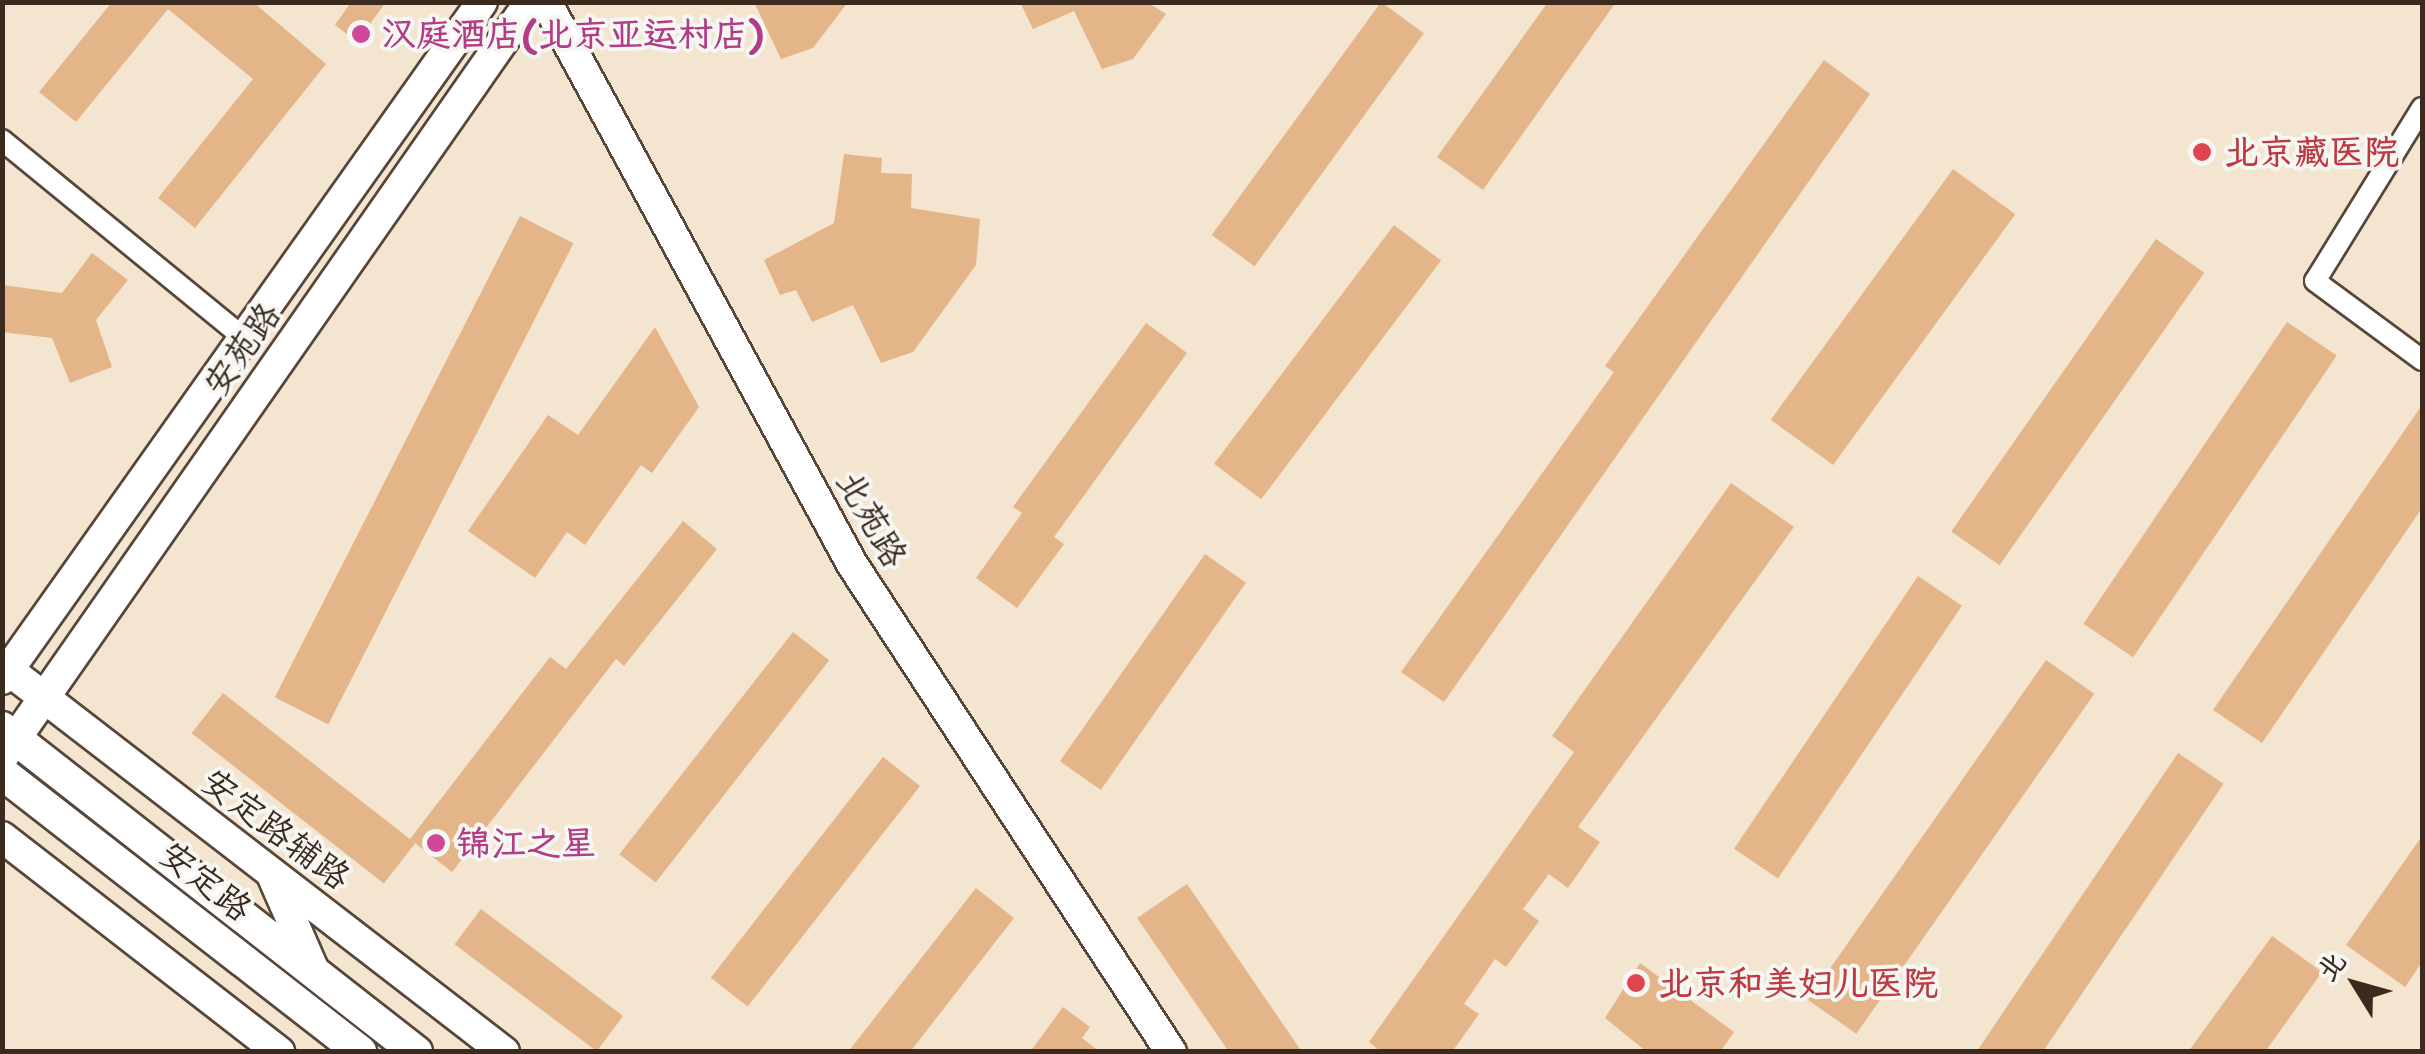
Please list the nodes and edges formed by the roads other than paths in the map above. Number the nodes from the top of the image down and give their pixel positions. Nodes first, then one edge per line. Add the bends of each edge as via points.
1 (482, 2) edge
2 (530, 2) edge
3 (546, 2) edge
4 (2422, 108) edge
5 (2, 140) edge
6 (244, 338) junction
7 (2422, 360) edge
8 (4, 671) edge
9 (44, 699) junction
10 (7, 741) edge
11 (2, 774) edge
12 (2, 837) edge
13 (272, 874) junction
14 (315, 973) junction
15 (278, 1052) edge
16 (360, 1052) edge
17 (416, 1052) edge
18 (504, 1052) edge
19 (1171, 1052) edge

1 - 6 street, 安苑路
2 - 9 street, 安苑路
3 - 19 street, 北苑路 via 852,564
4 - 7 street via 2315,281
5 - 6 street
6 - 8 street, 安苑路
8 - 9 street, 安定路辅路
9 - 10 street, 安苑路
9 - 13 street, 安定路辅路
10 - 14 main road, 安定路
11 - 16 main road, 安定路
12 - 15 street
13 - 14 street, 安定路
13 - 18 street, 安定路辅路
14 - 17 main road, 安定路

